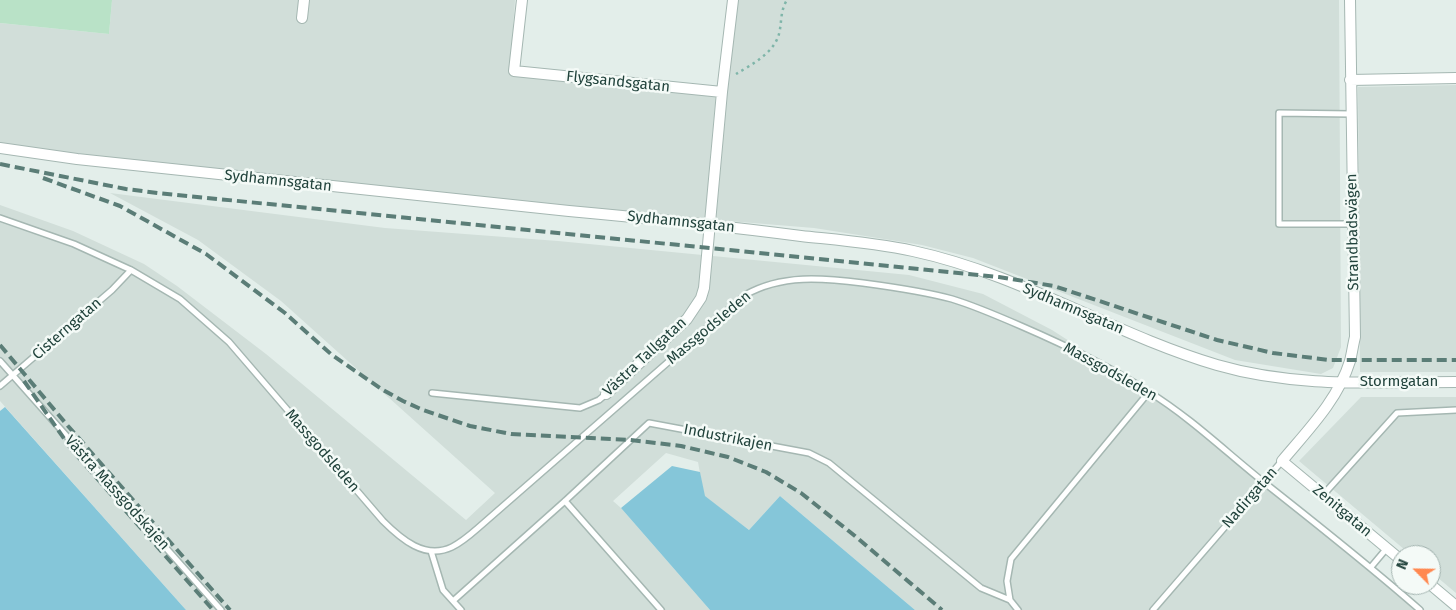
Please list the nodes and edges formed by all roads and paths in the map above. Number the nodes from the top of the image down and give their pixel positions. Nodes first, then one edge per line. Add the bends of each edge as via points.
1 (304, 0) edge
2 (522, 0) edge
3 (733, 0) edge
4 (787, 0) edge
5 (1350, 0) edge
6 (302, 18) dead end
7 (1456, 78) edge
8 (1350, 80) junction
9 (722, 86) junction
10 (1351, 114) junction
11 (0, 148) edge
12 (0, 218) edge
13 (1353, 224) junction
14 (710, 225) junction
15 (131, 270) junction
16 (0, 362) edge
17 (13, 375) junction
18 (1341, 382) junction
19 (1456, 382) edge
20 (0, 386) edge
21 (1150, 392) junction
22 (432, 393) dead end
23 (606, 394) joint
24 (1456, 410) edge
25 (1282, 462) junction
26 (1264, 482) junction
27 (1323, 496) junction
28 (565, 501) junction
29 (1386, 548) junction
30 (431, 551) junction
31 (1391, 552) edge
32 (1371, 567) junction
33 (1441, 593) edge
34 (1010, 600) junction
35 (453, 601) junction
36 (1456, 606) edge
37 (220, 610) edge
38 (461, 610) edge
39 (660, 610) edge
40 (1018, 610) edge
41 (1153, 610) edge
42 (1420, 610) edge

1 - 6 street
2 - 9 street, Flygsandsgatan via 514,71
3 - 9 street, Västra Tallgatan
4 - 9 path via 782,8 778,36 771,49
5 - 8 street, Strandbadsvägen
7 - 8 street
8 - 10 street, Strandbadsvägen
9 - 14 street, Västra Tallgatan
10 - 13 street, Strandbadsvägen
10 - 13 lane via 1279,113 1279,224
11 - 14 street, Sydhamnsgatan via 76,159
12 - 15 lane, Massgodsleden via 74,244
13 - 18 street, Strandbadsvägen via 1355,337
14 - 18 street, Sydhamnsgatan via 917,252 999,277 1122,330 1221,366 1291,380
14 - 23 street, Västra Tallgatan via 704,288 696,307
15 - 17 lane, Cisterngatan
15 - 30 lane, Massgodsleden via 180,300 229,342 383,521 404,541
16 - 17 lane
17 - 20 lane, Cisterngatan
17 - 37 lane, Västra Massgodskajen
18 - 19 street, Stormgatan
18 - 25 street, Nadirgatan via 1324,411
21 - 26 lane, Massgodsleden via 1196,425
21 - 30 lane, Massgodsleden via 1079,353 952,299 893,286 820,279 787,280 759,287 746,295 478,528 452,547
21 - 34 lane via 1011,559 1007,581
22 - 23 lane, Västra Tallgatan via 580,408
24 - 27 lane via 1397,413
25 - 26 lane, Nadirgatan
25 - 27 street, Zenitgatan
26 - 32 lane, Massgodsleden
26 - 41 lane, Nadirgatan
27 - 29 street, Zenitgatan
28 - 34 lane, Industrikajen via 649,423 809,453 829,463 981,588
28 - 35 lane, Industrikajen
28 - 39 lane
29 - 31 street, Zenitgatan
29 - 32 lane
30 - 35 lane via 443,590
32 - 42 lane, Massgodsleden
33 - 36 street
34 - 40 lane, Industrikajen
35 - 38 lane

